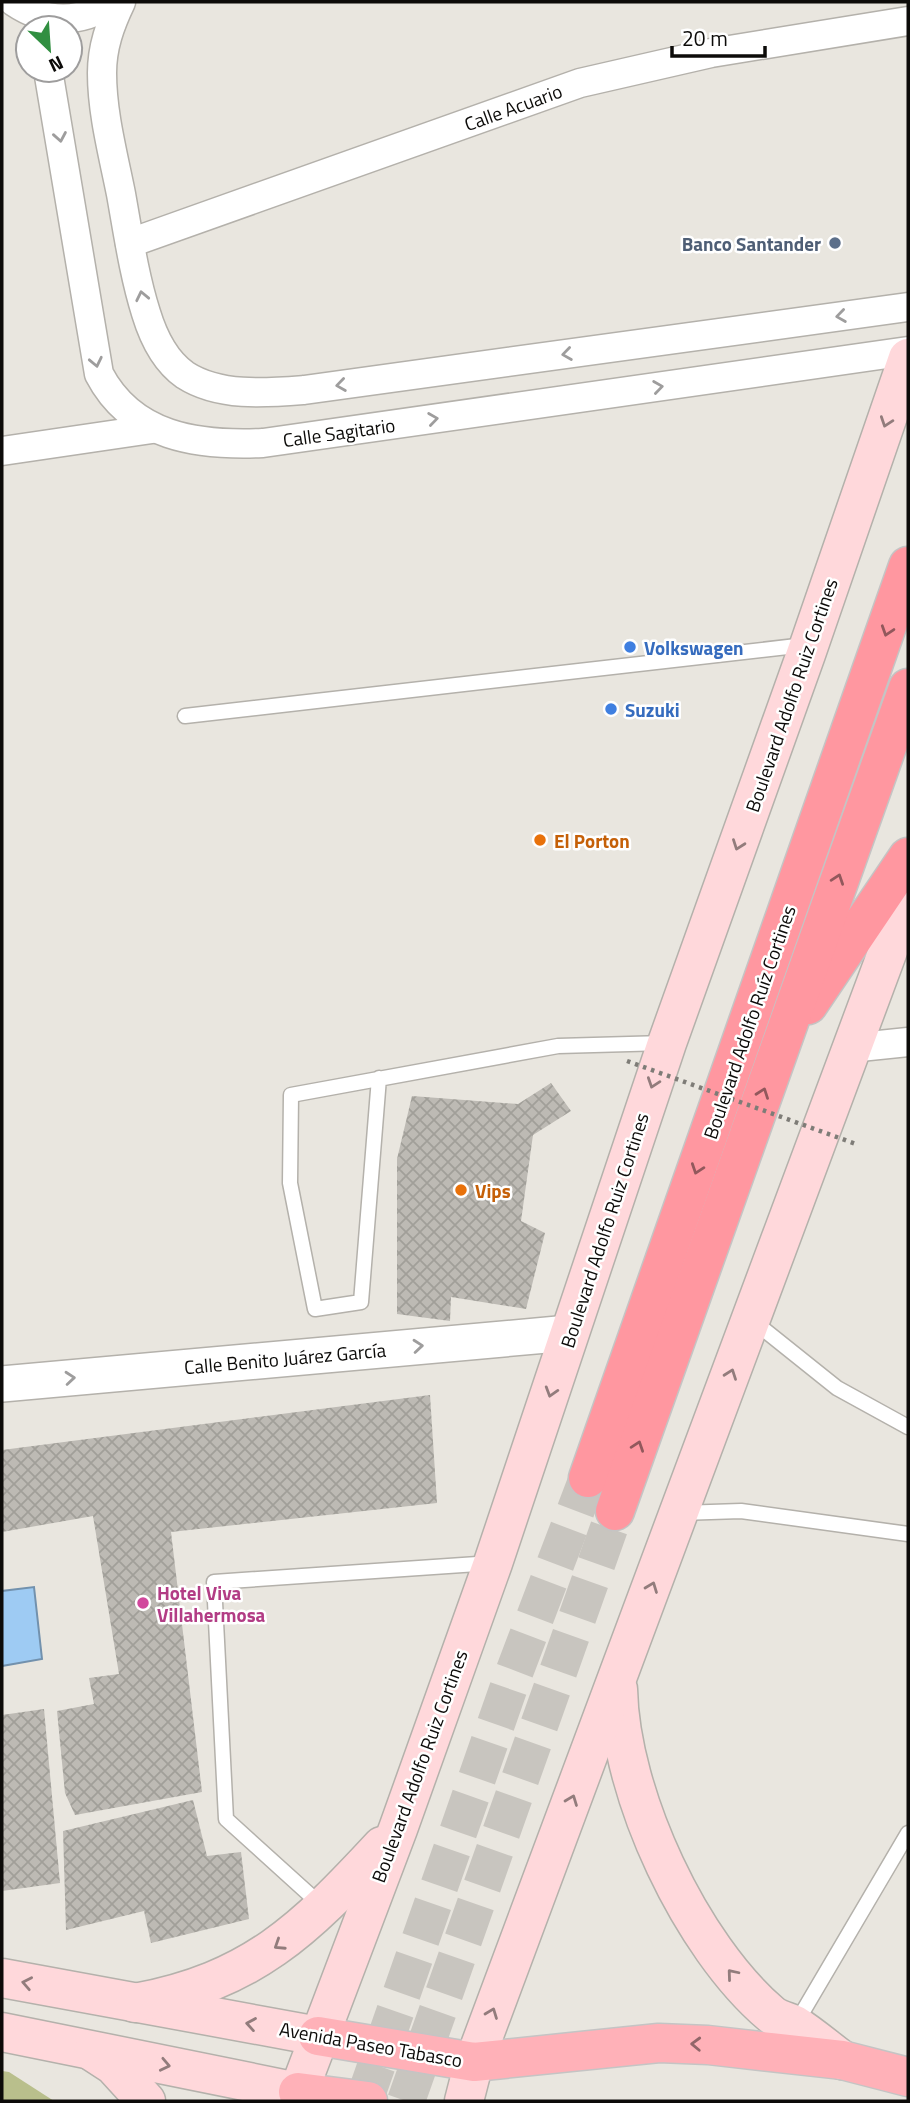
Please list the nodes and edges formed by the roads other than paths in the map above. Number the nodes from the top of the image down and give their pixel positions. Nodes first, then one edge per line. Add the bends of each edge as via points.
1 (15, 2) edge
2 (114, 2) edge
3 (121, 2) edge
4 (908, 20) edge
5 (50, 84) edge
6 (130, 243) junction
7 (908, 307) edge
8 (908, 351) edge
9 (908, 358) edge
10 (152, 429) junction
11 (2, 452) edge
12 (908, 566) edge
13 (810, 644) junction
14 (908, 688) edge
15 (185, 716) dead end
16 (908, 857) edge
17 (908, 897) edge
18 (908, 1042) edge
19 (667, 1043) junction
20 (850, 1048) junction
21 (778, 1050) junction
22 (379, 1078) junction
23 (751, 1319) junction
24 (569, 1333) junction
25 (2, 1384) edge
26 (908, 1427) edge
27 (588, 1478) tunnel mouth
28 (615, 1511) tunnel mouth
29 (680, 1513) junction
30 (908, 1534) edge
31 (493, 1563) junction
32 (618, 1679) junction
33 (398, 1829) junction
34 (908, 1833) edge
35 (324, 1908) junction
36 (2, 1978) edge
37 (135, 2003) junction
38 (795, 2025) junction
39 (2, 2032) edge
40 (318, 2036) junction
41 (88, 2049) junction
42 (752, 2049) junction
43 (842, 2060) junction
44 (474, 2062) junction
45 (908, 2077) edge
46 (297, 2097) edge
47 (146, 2101) edge
48 (368, 2101) edge
49 (464, 2101) edge

1 - 2 street via 33,14 65,19 95,13
3 - 6 street via 109,26 102,71
4 - 6 street, Calle Acuario via 711,53 580,83
5 -> 10 street, Calle Sagitario via 99,374 109,393
7 -> 6 street via 304,390 234,391 185,375 160,348 145,313
10 -> 8 street, Calle Sagitario via 209,442 286,440
9 -> 13 main road, Boulevard Adolfo Ruiz Cortines
10 - 11 street
12 -> 27 highway, Boulevard Adolfo Ruíz Cortines
13 - 15 lane
13 -> 19 main road, Boulevard Adolfo Ruiz Cortines
21 -> 14 highway, Boulevard Adolfo Ruíz Cortines
16 - 21 highway
17 - 20 main road
18 - 20 street
19 - 22 lane via 558,1046
19 -> 24 main road, Boulevard Adolfo Ruiz Cortines
20 - 23 main road
28 -> 21 highway, Boulevard Adolfo Ruíz Cortines
22 - 22 lane via 291,1095 290,1183 315,1310 361,1302
23 - 26 lane via 837,1388
29 -> 23 main road
25 -> 24 street, Calle Benito Juárez García
24 -> 31 main road, Boulevard Adolfo Ruiz Cortines
29 - 30 lane via 741,1511
32 -> 29 main road
31 - 33 main road, Boulevard Adolfo Ruiz Cortines
31 - 35 lane via 214,1582 226,1819
38 -> 32 main road via 774,2017 732,1976 679,1894 630,1769 621,1730
44 -> 32 main road
33 - 35 main road
33 - 40 main road, Boulevard Adolfo Ruiz Cortines
34 - 38 lane
35 -> 37 main road via 277,1946 225,1976 185,1992
37 -> 36 main road, Avenida Paseo Tabasco
40 -> 37 main road, Avenida Paseo Tabasco
38 - 42 lane
38 - 43 main road
39 - 41 main road
40 - 44 main road, Avenida Paseo Tabasco
40 - 46 main road, Boulevard Adolfo Ruiz Cortines
41 -> 46 main road
41 - 47 main road via 113,2065
42 - 43 main road, Avenida Paseo Tabasco
42 -> 44 main road, Avenida Paseo Tabasco via 659,2043
43 - 45 main road, Avenida Paseo Tabasco
44 - 49 main road
46 - 48 main road

